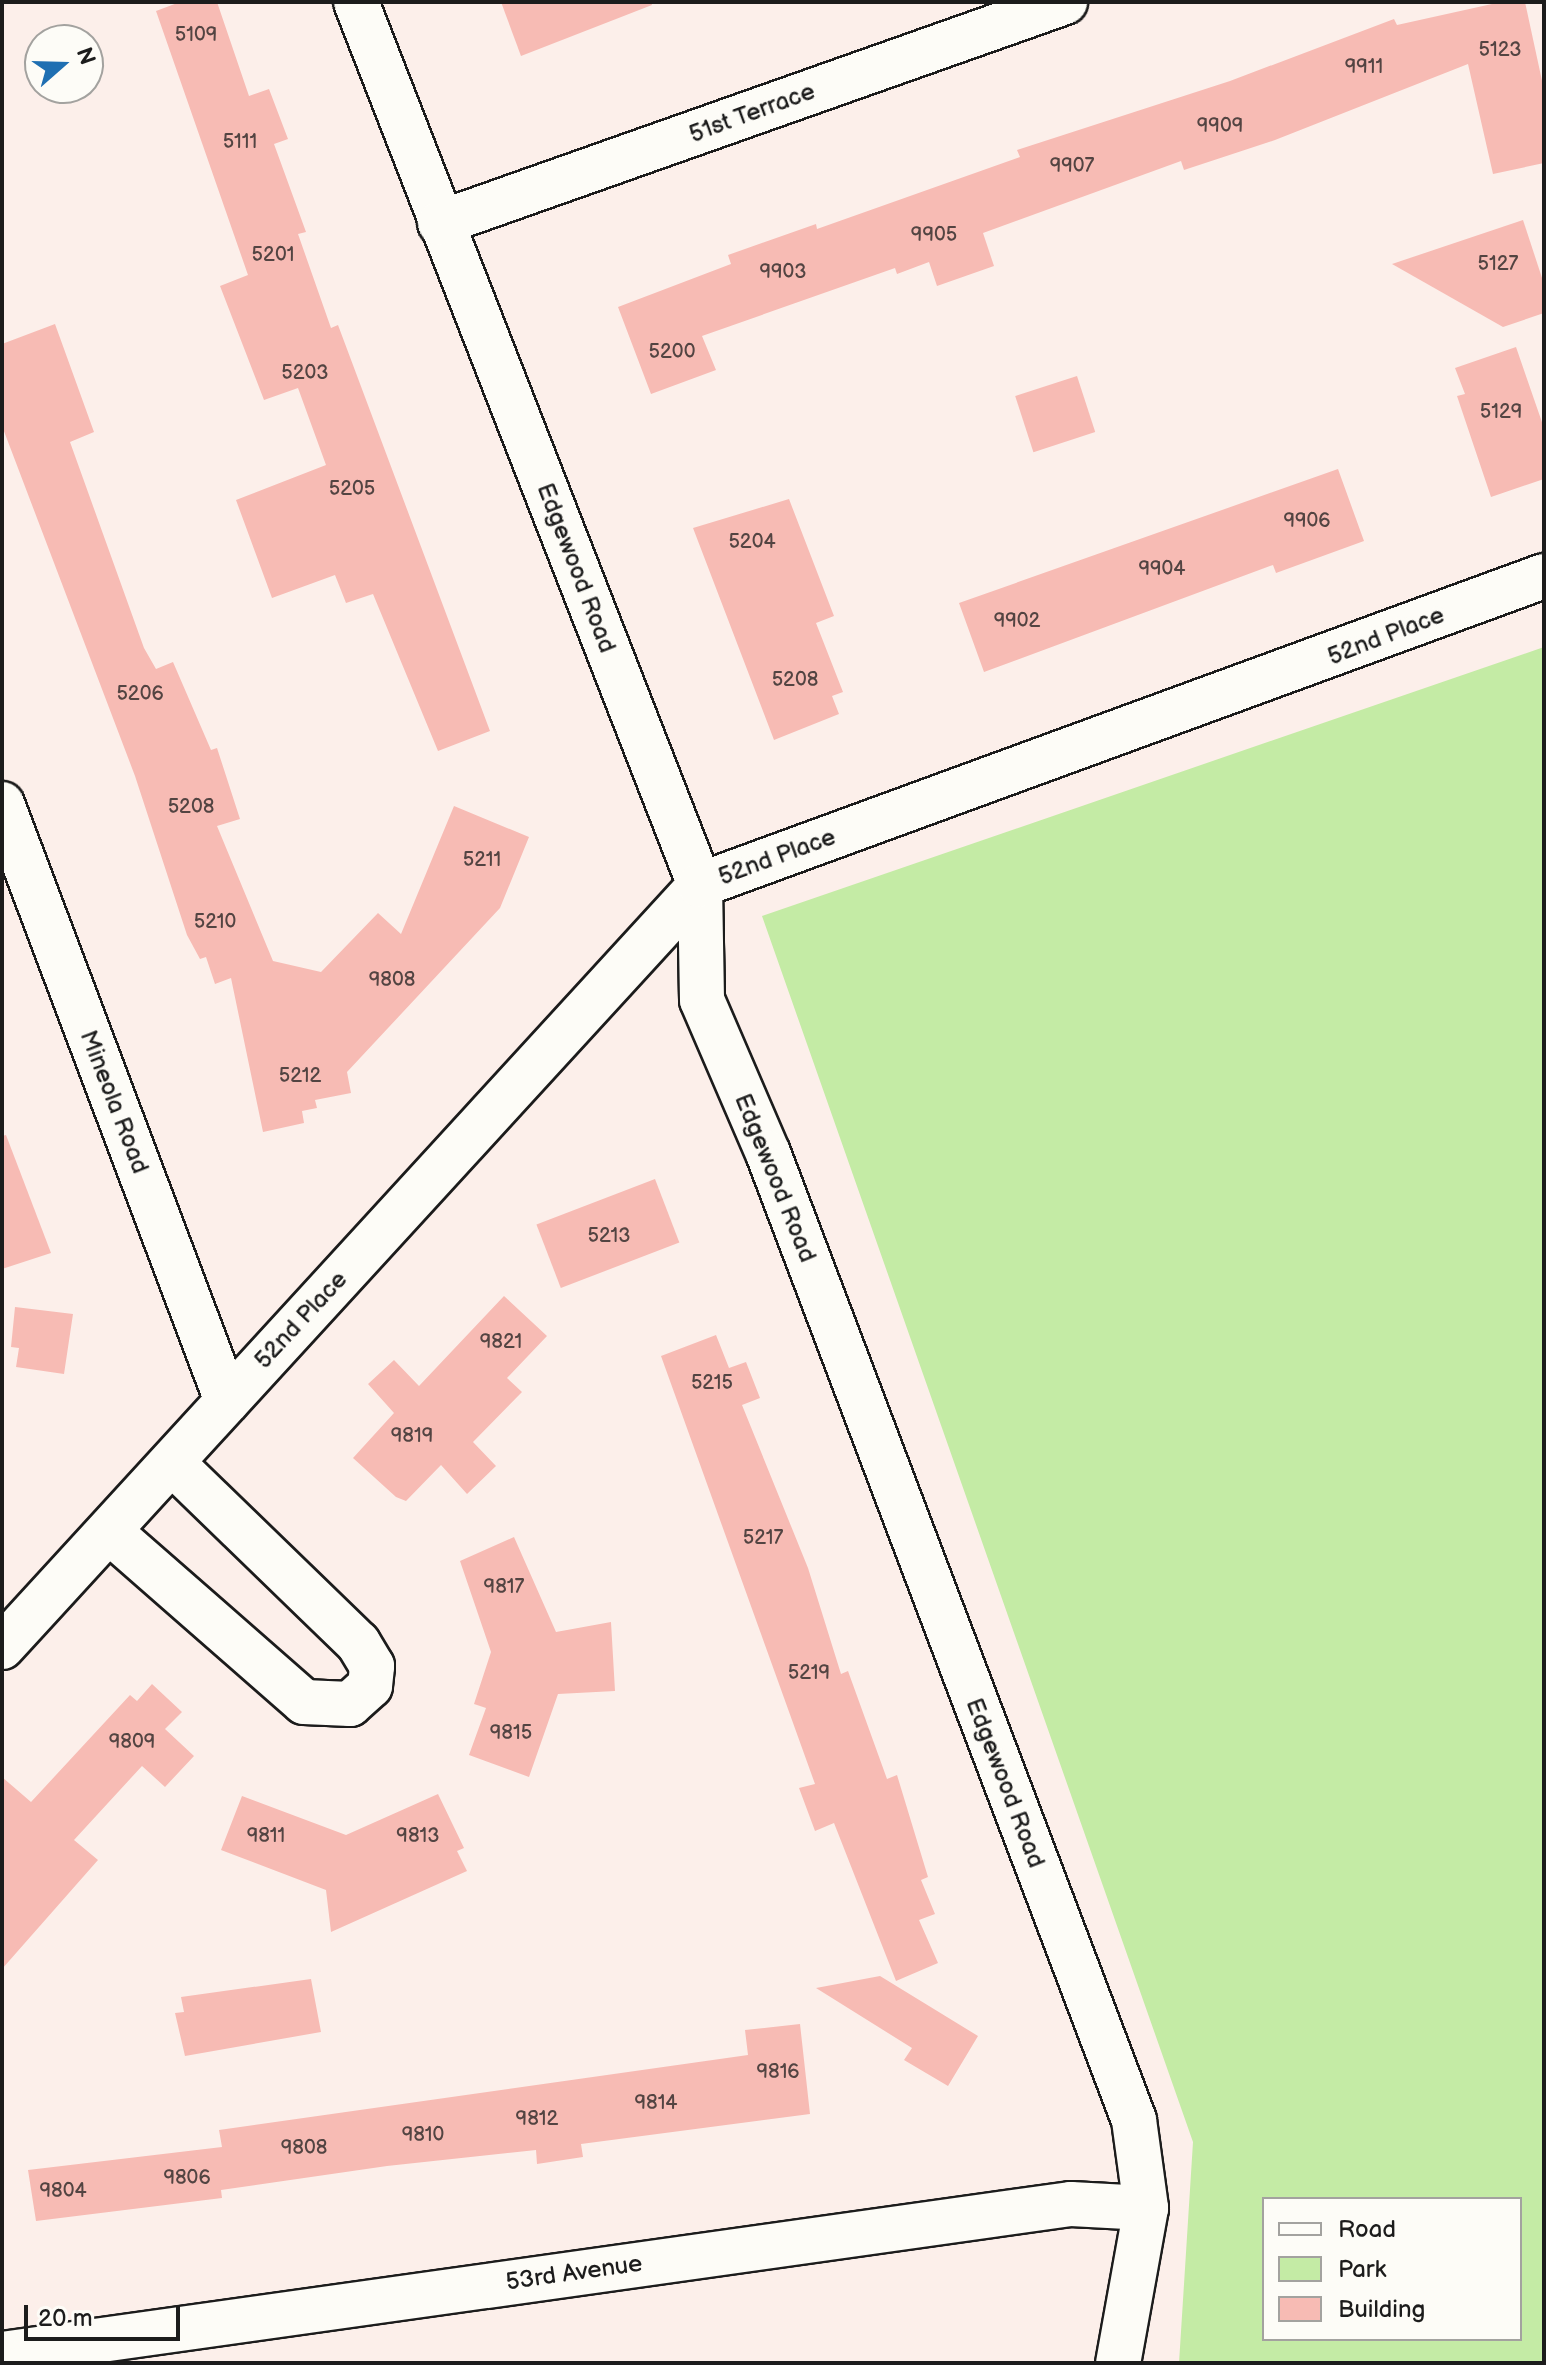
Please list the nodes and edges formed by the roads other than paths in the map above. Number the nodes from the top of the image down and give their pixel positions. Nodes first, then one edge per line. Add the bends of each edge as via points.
1 (356, 2) edge
2 (1065, 2) edge
3 (440, 223) junction
4 (1544, 576) edge
5 (2, 804) edge
6 (700, 885) junction
7 (227, 1401) junction
8 (172, 1463) junction
9 (110, 1532) junction
10 (2, 1647) edge
11 (1146, 2208) junction
12 (2, 2354) edge
13 (1118, 2363) edge

1 - 3 street, Edgewood Road
2 - 3 street, 51st Terrace
3 - 6 street, Edgewood Road
4 - 6 street, 52nd Place
5 - 7 street, Mineola Road
6 - 7 street, 52nd Place
6 - 11 street, Edgewood Road via 702,1000 768,1153 1134,2120
7 - 8 street, 52nd Place
8 - 9 street, 52nd Place
8 - 9 street via 358,1643 372,1666 370,1686 350,1704 304,1702
9 - 10 street, 52nd Place
11 - 12 street, 53rd Avenue via 1071,2204
11 - 13 street, Edgewood Road

